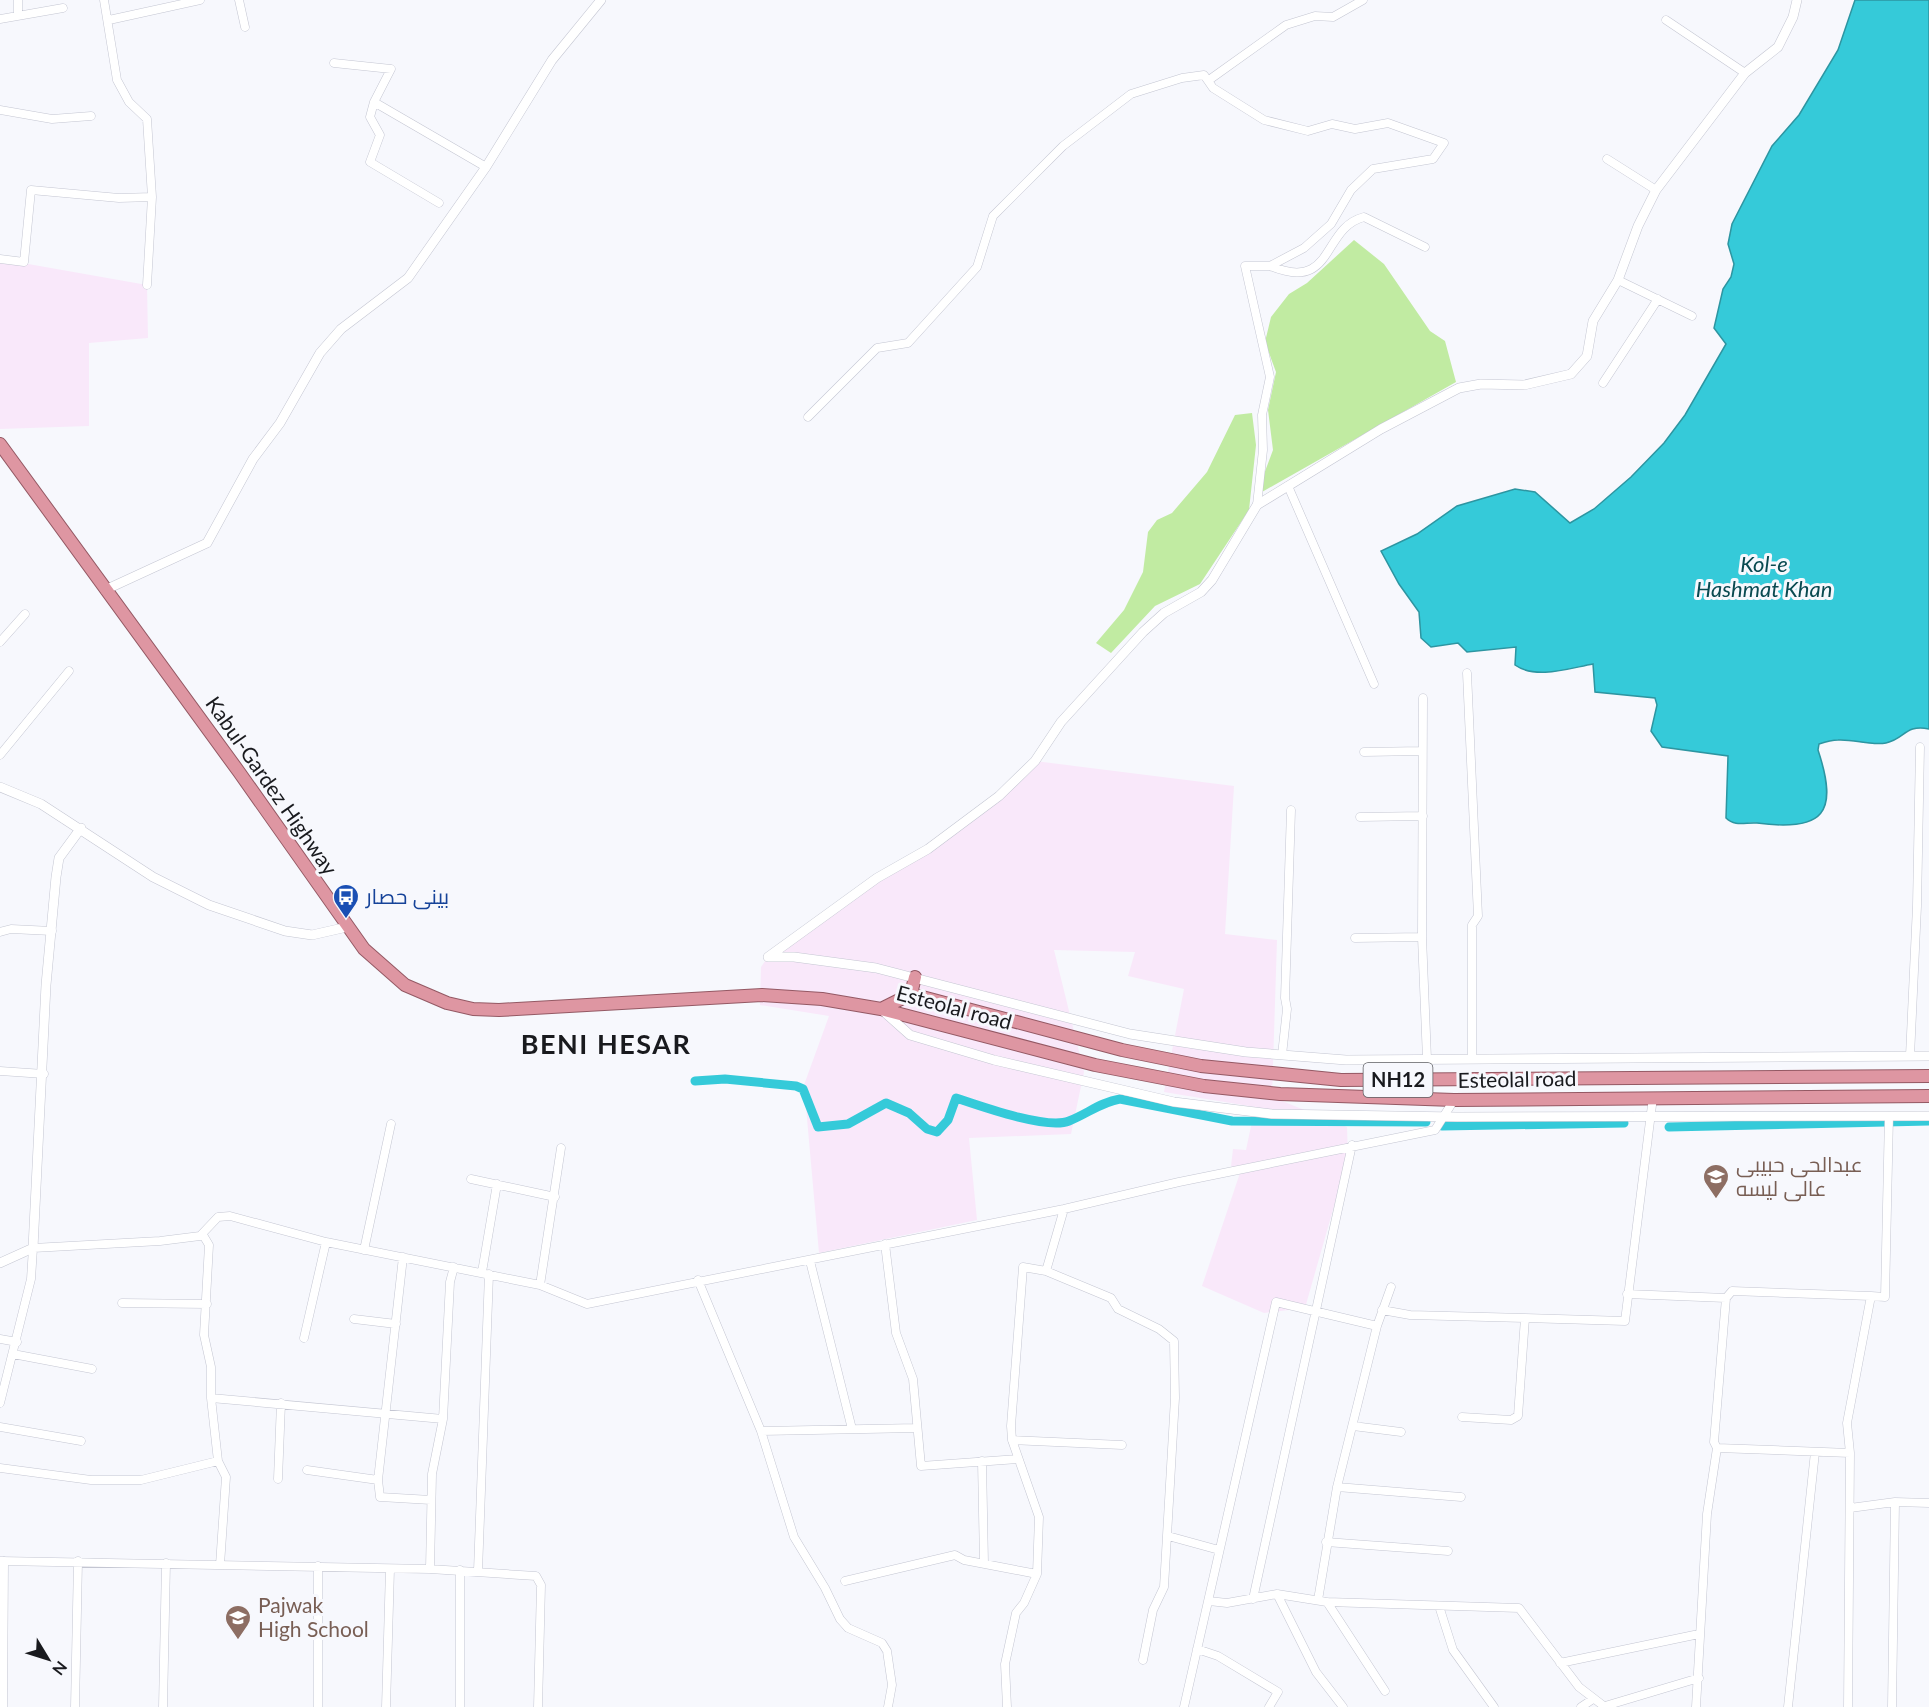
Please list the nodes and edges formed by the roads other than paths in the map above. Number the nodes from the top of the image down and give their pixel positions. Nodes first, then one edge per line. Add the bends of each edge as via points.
1 (18, 0) edge
2 (104, 0) edge
3 (200, 0) edge
4 (239, 0) edge
5 (601, 0) edge
6 (1363, 0) edge
7 (1797, 0) edge
8 (63, 8) dead end
9 (18, 15) junction
10 (0, 18) edge
11 (109, 20) junction
12 (1666, 20) dead end
13 (245, 27) dead end
14 (334, 63) dead end
15 (1745, 73) junction
16 (1209, 80) junction
17 (374, 102) junction
18 (0, 110) edge
19 (91, 116) dead end
20 (1607, 159) dead end
21 (486, 167) junction
22 (1656, 190) junction
23 (152, 197) junction
24 (439, 203) dead end
25 (1425, 247) dead end
26 (0, 259) edge
27 (1270, 266) junction
28 (1618, 280) junction
29 (147, 285) dead end
30 (1658, 298) junction
31 (1692, 316) dead end
32 (1603, 383) dead end
33 (808, 417) dead end
34 (0, 444) edge
35 (1288, 486) junction
36 (1257, 505) junction
37 (105, 590) junction
38 (25, 614) dead end
39 (0, 642) edge
40 (69, 671) dead end
41 (1467, 674) dead end
42 (1374, 684) dead end
43 (1423, 698) dead end
44 (1920, 747) dead end
45 (1422, 751) junction
46 (1364, 753) dead end
47 (0, 755) edge
48 (0, 787) edge
49 (1291, 810) dead end
50 (1422, 816) junction
51 (1360, 817) dead end
52 (81, 828) junction
53 (346, 927) junction
54 (52, 931) junction
55 (0, 932) edge
56 (1355, 938) dead end
57 (1422, 938) junction
58 (915, 977) junction
59 (911, 994) junction
60 (881, 1009) junction
61 (1282, 1055) junction
62 (1910, 1056) junction
63 (1929, 1056) edge
64 (1472, 1058) junction
65 (1427, 1059) junction
66 (0, 1071) edge
67 (44, 1074) junction
68 (1929, 1076) edge
69 (1929, 1096) edge
70 (1653, 1097) junction
71 (1454, 1100) junction
72 (1652, 1116) junction
73 (1929, 1116) edge
74 (1443, 1117) junction
75 (1889, 1120) junction
76 (391, 1124) dead end
77 (1352, 1145) junction
78 (561, 1148) dead end
79 (471, 1179) dead end
80 (497, 1184) junction
81 (555, 1197) junction
82 (1064, 1209) junction
83 (203, 1235) junction
84 (326, 1242) junction
85 (885, 1244) junction
86 (33, 1248) junction
87 (364, 1250) junction
88 (403, 1257) junction
89 (810, 1261) junction
90 (0, 1263) edge
91 (453, 1267) junction
92 (1046, 1271) junction
93 (485, 1273) junction
94 (698, 1280) junction
95 (540, 1285) junction
96 (1391, 1287) dead end
97 (1628, 1294) junction
98 (1871, 1296) junction
99 (1726, 1298) junction
100 (122, 1304) dead end
101 (207, 1304) junction
102 (1382, 1310) junction
103 (1314, 1311) junction
104 (1526, 1318) junction
105 (354, 1319) dead end
106 (396, 1324) junction
107 (1377, 1326) junction
108 (304, 1338) dead end
109 (0, 1339) edge
110 (17, 1342) junction
111 (14, 1354) junction
112 (92, 1369) dead end
113 (211, 1398) junction
114 (0, 1403) edge
115 (281, 1403) junction
116 (387, 1414) junction
117 (1462, 1417) dead end
118 (442, 1419) junction
119 (1353, 1426) junction
120 (0, 1427) edge
121 (917, 1428) junction
122 (852, 1430) junction
123 (761, 1431) junction
124 (1401, 1432) dead end
125 (1012, 1440) junction
126 (81, 1441) dead end
127 (1122, 1445) dead end
128 (1717, 1448) junction
129 (1815, 1452) junction
130 (1850, 1453) junction
131 (1018, 1459) junction
132 (218, 1461) junction
133 (982, 1461) junction
134 (0, 1468) edge
135 (307, 1470) dead end
136 (278, 1479) dead end
137 (378, 1480) junction
138 (1337, 1487) junction
139 (1461, 1497) dead end
140 (431, 1500) junction
141 (1895, 1502) junction
142 (1929, 1503) edge
143 (1850, 1508) junction
144 (1168, 1536) junction
145 (1326, 1542) junction
146 (1220, 1550) junction
147 (1448, 1551) dead end
148 (2, 1561) edge
149 (78, 1561) junction
150 (166, 1563) junction
151 (984, 1563) junction
152 (220, 1565) junction
153 (318, 1566) junction
154 (390, 1569) junction
155 (430, 1569) junction
156 (460, 1570) junction
157 (478, 1571) junction
158 (1037, 1574) junction
159 (845, 1581) dead end
160 (1277, 1594) junction
161 (1253, 1599) junction
162 (1318, 1600) junction
163 (1209, 1601) junction
164 (1327, 1602) junction
165 (1439, 1606) junction
166 (1700, 1634) junction
167 (1197, 1649) junction
168 (1143, 1660) dead end
169 (1560, 1663) junction
170 (1699, 1678) junction
171 (1385, 1691) dead end
172 (1593, 1699) junction
173 (3, 1707) edge
174 (75, 1707) edge
175 (163, 1707) edge
176 (318, 1707) edge
177 (386, 1707) edge
178 (460, 1707) edge
179 (538, 1707) edge
180 (888, 1707) edge
181 (1007, 1707) edge
182 (1184, 1707) edge
183 (1269, 1707) edge
184 (1343, 1707) edge
185 (1494, 1707) edge
186 (1581, 1707) edge
187 (1605, 1707) edge
188 (1696, 1707) edge
189 (1788, 1707) edge
190 (1848, 1707) edge
191 (1892, 1707) edge

1 - 9 street
2 - 11 street
3 - 11 street
4 - 13 street
5 - 21 street via 552,60
6 - 16 street via 1333,17 1315,16 1286,25
7 - 15 street via 1778,47
8 - 9 street
9 - 10 street
11 - 23 street via 117,80 129,102 147,119
12 - 15 street
14 - 17 street via 391,69
15 - 22 street
16 - 27 street via 1213,88 1264,120 1308,131 1332,124 1355,129 1388,123 1444,143 1432,159 1373,170 1350,190 1331,224 1304,248
16 - 33 street via 1204,75 1182,78 1131,94 1063,146 993,216 977,267 908,343 877,348
17 - 21 street
17 - 24 street via 370,117 380,135 370,162
18 - 19 street via 52,119
20 - 22 street
21 - 37 street via 408,278 340,329 321,353 280,423 253,459 207,543
22 - 28 street
23 - 26 street via 31,190 24,262
23 - 29 street
25 - 27 street via 1364,217 1351,220 1313,268 1287,273
27 - 36 street via 1245,266 1270,377 1262,415
28 - 30 street
28 - 35 street via 1593,321 1587,356 1571,374 1524,385 1459,388
30 - 31 street
30 - 32 street
34 - 37 highway, Kabul-Gardez Highway / NH12
35 - 36 street
35 - 42 street
36 - 58 street via 1212,580 1143,632 1061,722 1035,761 999,796 768,957 876,968
37 - 53 highway, Kabul-Gardez Highway / NH12 via 239,771
38 - 39 street
40 - 47 street
41 - 64 street via 1478,916 1473,925
43 - 45 street
44 - 62 street
45 - 46 street
45 - 50 street
48 - 52 street via 41,804
49 - 61 street via 1287,1009
50 - 51 street
50 - 57 street
52 - 53 street via 113,853 209,905 285,931 312,935
52 - 54 street via 59,858
53 - 60 highway, Kabul-Gardez Highway / NH12 via 384,969 405,985 473,1009 762,995 822,999
54 - 55 street
54 - 67 street
56 - 57 street
57 - 65 street
58 - 59 highway
58 - 61 street via 1130,1034
59 - 60 highway, Esteolal road
59 - 68 highway, Esteolal road / NH12 via 1122,1050 1201,1066 1341,1080
60 - 71 highway, Esteolal road / NH12 via 1095,1065 1204,1086 1280,1094
60 - 74 street via 910,1035 1005,1063 1174,1102 1272,1114
61 - 65 street via 1346,1060
62 - 63 street
62 - 64 street
64 - 65 street
66 - 67 street
67 - 86 street
69 - 70 highway, Esteolal road / NH12
70 - 71 highway, Esteolal road / NH12
70 - 72 street
71 - 74 street
72 - 74 street
72 - 75 street
72 - 97 street
73 - 75 street
74 - 77 street via 1435,1130
75 - 98 street via 1886,1297
76 - 87 street
77 - 82 street
77 - 103 street
78 - 81 street
79 - 80 street
80 - 81 street
80 - 93 street
81 - 95 street
82 - 85 street
82 - 92 street
83 - 84 street via 218,1217 230,1216
83 - 86 street
83 - 101 street via 209,1245
84 - 87 street
84 - 108 street
85 - 89 street
85 - 121 street via 896,1333 913,1379
86 - 90 street
86 - 110 street via 31,1280
87 - 88 street
88 - 91 street
88 - 106 street
89 - 94 street
89 - 122 street
91 - 93 street
91 - 118 street
92 - 125 street via 1023,1267
92 - 144 street via 1111,1298 1118,1309 1174,1341
93 - 95 street
93 - 157 street
94 - 95 street via 587,1304
94 - 123 street
96 - 102 street
97 - 99 street
97 - 104 street via 1625,1321
98 - 99 street via 1732,1291
98 - 130 street via 1847,1422
99 - 128 street via 1714,1442
100 - 101 street
101 - 113 street via 204,1335 211,1367
102 - 104 street via 1410,1315
102 - 107 street
103 - 107 street
103 - 146 street via 1276,1302
103 - 161 street
104 - 117 street via 1518,1416 1511,1420
105 - 106 street
106 - 116 street
107 - 119 street
109 - 110 street
110 - 111 street
111 - 112 street
111 - 114 street
113 - 115 street
113 - 132 street
115 - 116 street
115 - 136 street
116 - 118 street
116 - 137 street
118 - 140 street
119 - 124 street
119 - 138 street
120 - 126 street
121 - 122 street
121 - 133 street via 921,1466
122 - 123 street
123 - 180 street via 794,1537 834,1609 848,1628 873,1638 887,1651 892,1685
125 - 127 street
125 - 131 street
128 - 129 street
128 - 166 street via 1707,1514
129 - 130 street
129 - 189 street
130 - 143 street
131 - 133 street
131 - 158 street via 1039,1517
132 - 134 street via 141,1480 91,1480
132 - 152 street via 226,1477
133 - 151 street
135 - 137 street
137 - 140 street via 380,1497
138 - 139 street
138 - 145 street
140 - 155 street
141 - 142 street
141 - 143 street
141 - 191 street
143 - 190 street
144 - 146 street
144 - 168 street via 1164,1587 1153,1610
145 - 147 street
145 - 162 street
146 - 163 street
148 - 149 street
148 - 173 street
149 - 150 street
149 - 174 street
150 - 152 street
150 - 175 street
151 - 158 street
151 - 159 street via 955,1555
152 - 153 street
153 - 154 street
153 - 176 street
154 - 155 street
154 - 177 street
155 - 156 street
156 - 157 street
156 - 178 street
157 - 179 street via 536,1576 540,1580
158 - 181 street via 1016,1613 1005,1664
160 - 161 street
160 - 162 street
160 - 184 street via 1316,1672
161 - 163 street
162 - 164 street
163 - 167 street
164 - 165 street
164 - 171 street
165 - 169 street via 1519,1608
165 - 185 street via 1453,1650
166 - 169 street
166 - 170 street
167 - 182 street
167 - 183 street via 1218,1656 1278,1692
169 - 172 street
170 - 187 street
170 - 188 street
172 - 186 street
172 - 187 street

